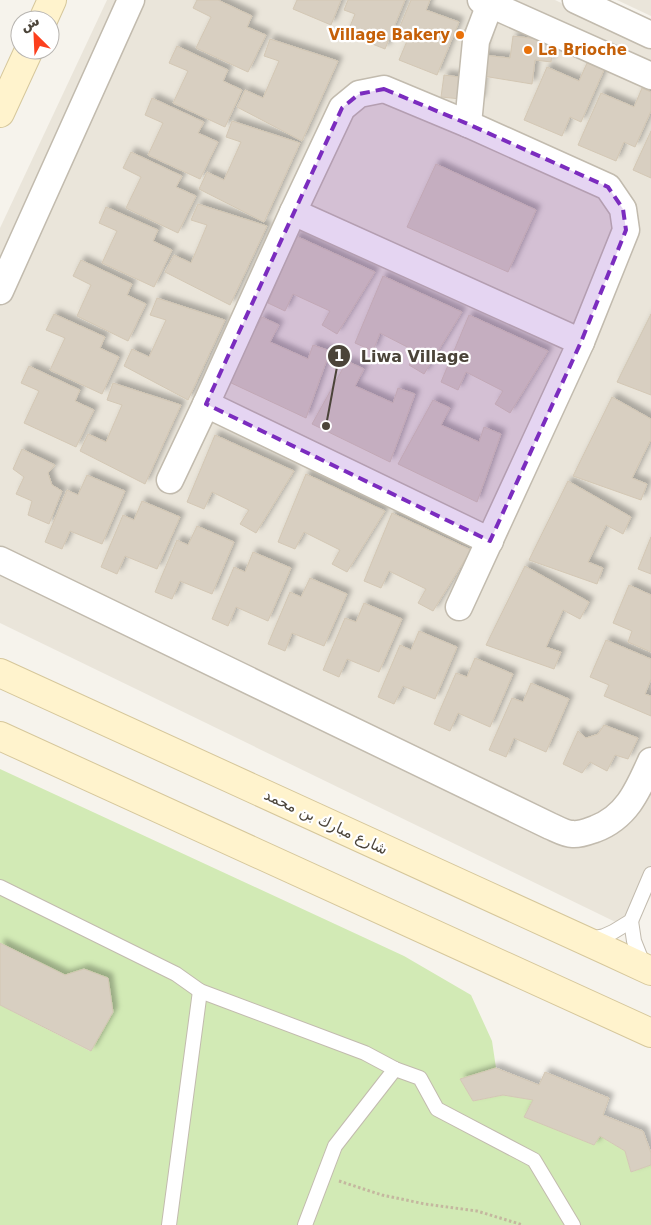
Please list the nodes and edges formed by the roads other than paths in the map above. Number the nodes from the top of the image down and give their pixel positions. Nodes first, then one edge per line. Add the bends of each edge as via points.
1 (131, 0) edge
2 (576, 0) edge
3 (487, 1) edge
4 (651, 35) edge
5 (24, 60) edge
6 (651, 76) edge
7 (0, 113) edge
8 (468, 124) junction
9 (293, 212) junction
10 (0, 292) edge
11 (581, 342) junction
12 (206, 404) junction
13 (170, 480) dead end
14 (490, 541) junction
15 (0, 560) edge
16 (459, 608) dead end
17 (0, 673) edge
18 (0, 736) edge
19 (651, 761) edge
20 (649, 882) edge
21 (0, 887) edge
22 (631, 921) junction
23 (584, 939) junction
24 (648, 970) edge
25 (200, 991) junction
26 (651, 1033) edge
27 (395, 1069) junction
28 (169, 1225) edge
29 (305, 1225) edge
30 (574, 1225) edge

1 - 10 street
2 - 4 street
3 - 6 street
3 - 8 street via 476,41
5 - 7 main road
8 - 9 street via 384,89 359,94 342,108
8 - 11 street via 608,187 623,209 626,230
9 - 11 street
9 - 12 street
11 - 14 street
12 - 13 street
12 - 14 street
14 - 16 street
15 - 19 street via 532,818 572,834 606,825 623,812
17 - 23 main road, شارع مبارك بن محمد
18 - 26 main road
20 - 22 lane
21 - 25 lane via 176,974
22 - 23 lane via 604,936
22 - 24 lane via 634,941
23 - 24 main road, شارع مبارك بن محمد
25 - 27 lane via 364,1053
25 - 28 lane
27 - 29 lane via 335,1146
27 - 30 lane via 420,1078 436,1109 534,1160

